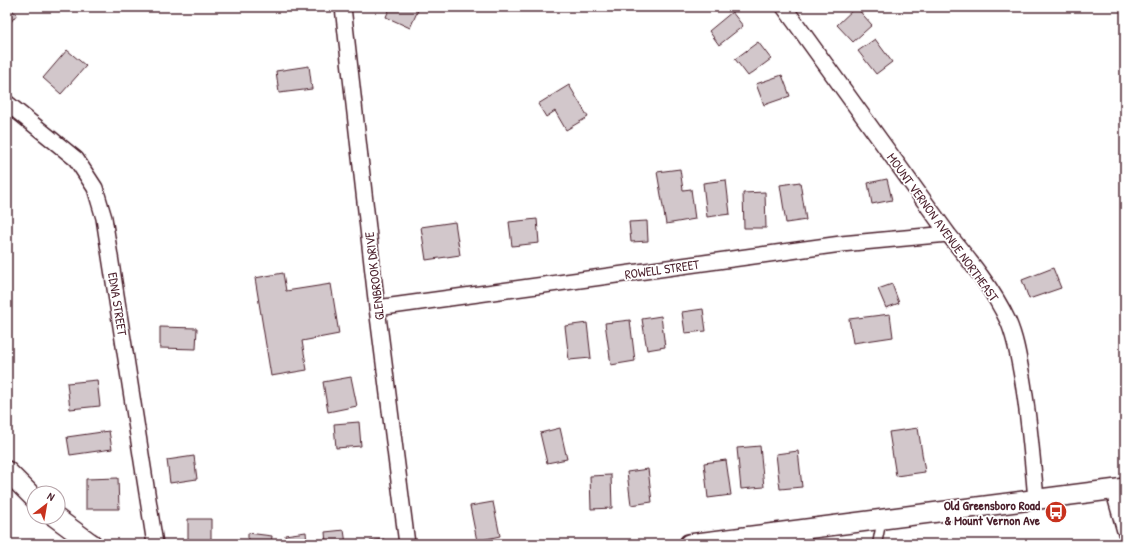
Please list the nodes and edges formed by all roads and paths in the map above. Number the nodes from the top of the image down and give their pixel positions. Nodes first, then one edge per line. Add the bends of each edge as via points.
1 (343, 7) edge
2 (784, 7) edge
3 (7, 102) edge
4 (948, 234) junction
5 (377, 308) junction
6 (7, 471) edge
7 (1119, 489) edge
8 (26, 490) edge
9 (1036, 499) junction
10 (882, 518) junction
11 (66, 525) edge
12 (1125, 531) edge
13 (792, 538) edge
14 (92, 544) edge
15 (155, 544) edge
16 (407, 544) edge
17 (689, 544) edge
18 (876, 544) edge

1 - 5 street, GLENBROOK DRIVE
2 - 4 street, MOUNT VERNON AVENUE NORTHEAST
3 - 15 street, EDNA STREET via 76,160 96,188 104,218
4 - 5 street, ROWELL STREET via 841,244
4 - 9 street, MOUNT VERNON AVENUE NORTHEAST via 988,287 1008,321 1016,343 1024,389
5 - 16 street, GLENBROOK DRIVE
6 - 8 street
7 - 9 street
7 - 12 street
9 - 10 street
10 - 13 street
10 - 18 lane
11 - 14 street
13 - 17 street

